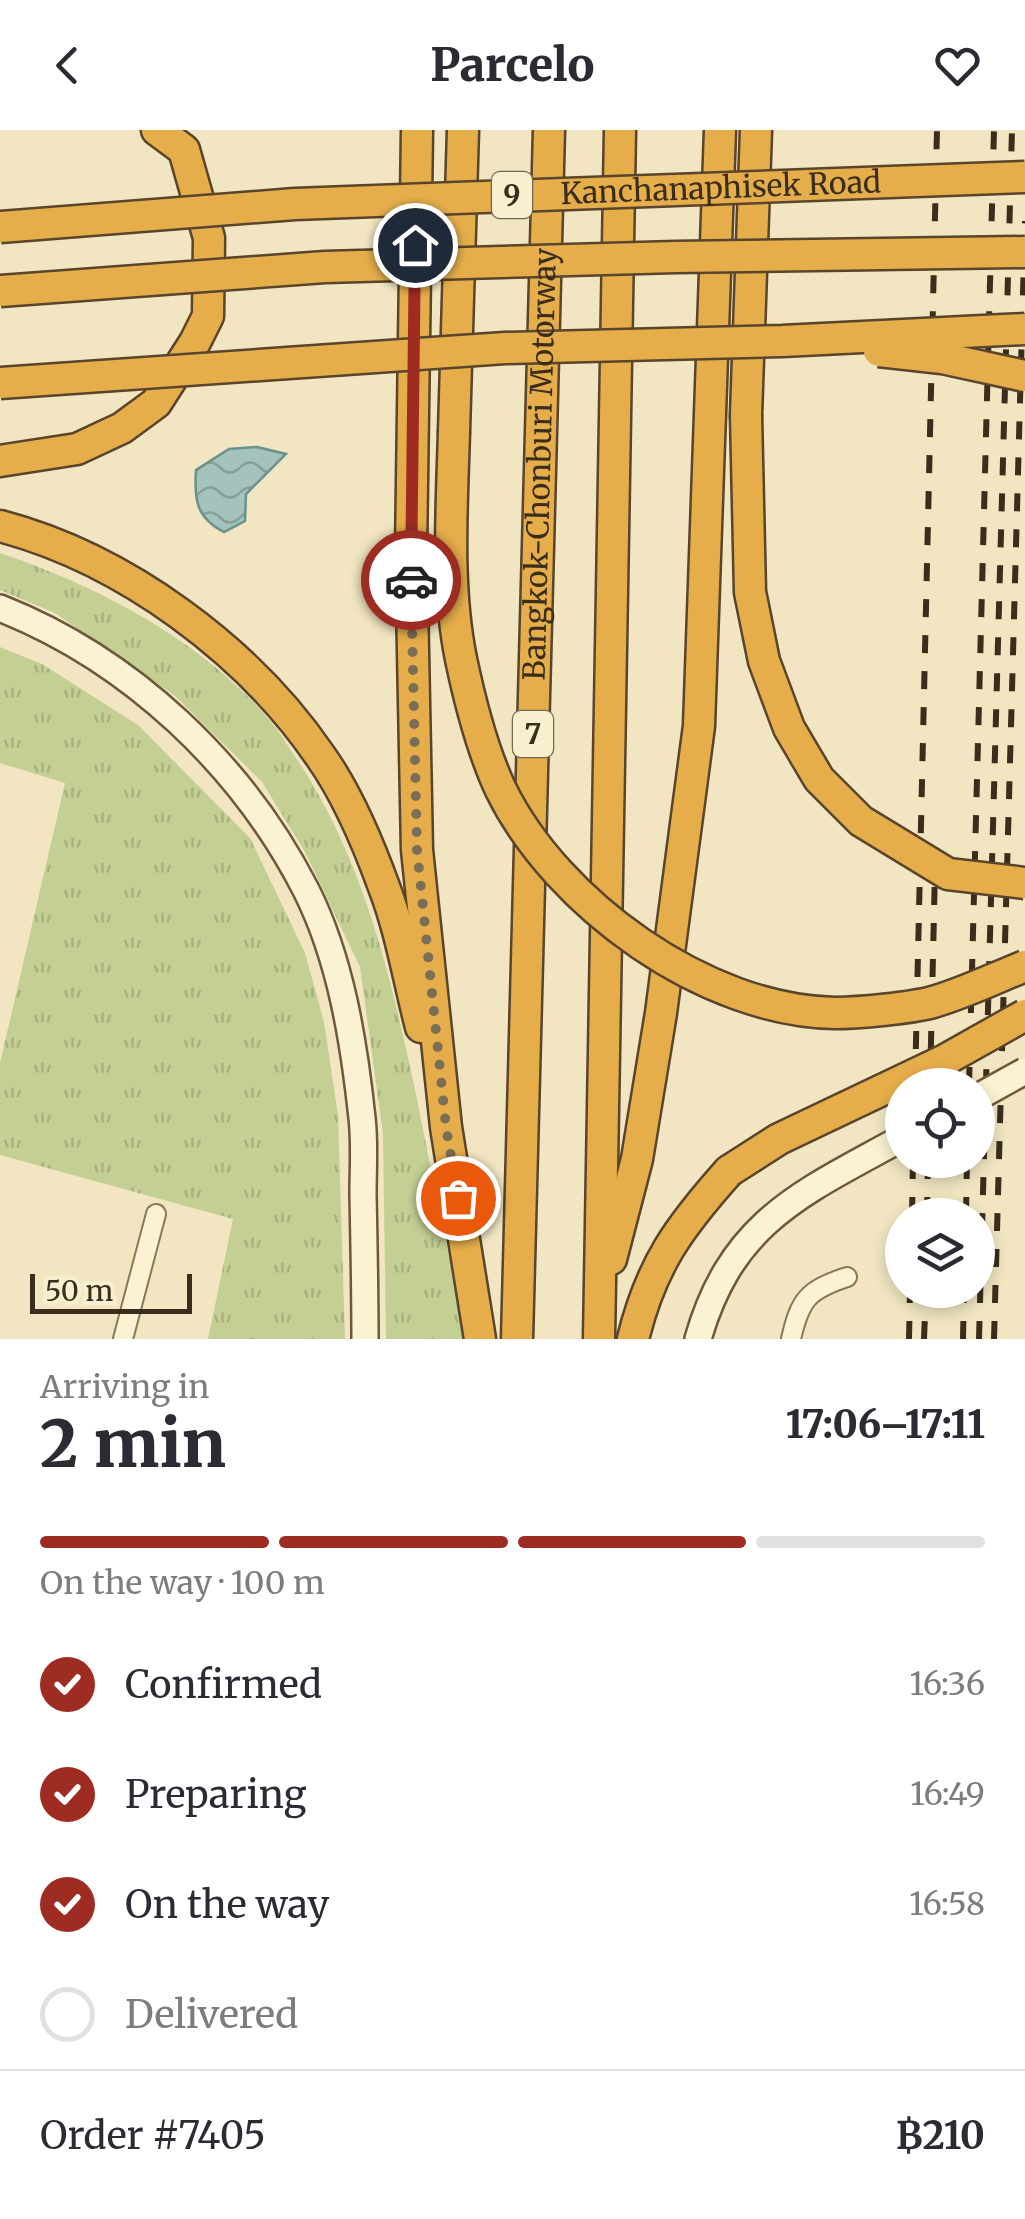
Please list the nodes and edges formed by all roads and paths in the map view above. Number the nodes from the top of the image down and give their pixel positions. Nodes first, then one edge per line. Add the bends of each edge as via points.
1 (157, 130) edge
2 (416, 130) edge
3 (463, 130) edge
4 (548, 130) edge
5 (620, 130) edge
6 (720, 130) edge
7 (756, 130) edge
8 (1025, 177) edge
9 (0, 227) edge
10 (1025, 252) edge
11 (0, 291) edge
12 (1025, 329) edge
13 (782, 341) junction
14 (1025, 376) edge
15 (0, 384) edge
16 (0, 461) edge
17 (0, 526) edge
18 (0, 608) edge
19 (1025, 883) edge
20 (1025, 966) edge
21 (1025, 1015) edge
22 (1025, 1071) edge
23 (995, 1088) edge
24 (446, 1127) junction
25 (885, 1147) edge
26 (156, 1214) dead end
27 (847, 1277) dead end
28 (599, 1302) junction
29 (123, 1339) edge
30 (366, 1339) edge
31 (480, 1339) edge
32 (517, 1339) edge
33 (599, 1339) edge
34 (633, 1339) edge
35 (698, 1339) edge
36 (791, 1339) edge

1 - 16 highway via 184,150 210,238 208,316 196,342 156,404 122,428 77,448
2 - 24 highway via 411,552 417,850
3 - 20 highway, bridge via 452,537 456,627 501,790 536,846 583,900 627,936 704,980 773,1004 834,1013 931,1003
4 - 32 highway, Bangkok-Chonburi Motorway / 7
5 - 28 highway
6 - 28 highway via 698,726 637,1159
7 - 19 highway, bridge via 746,415 750,592 764,662 788,728 819,779 862,822 948,874
8 - 9 highway, Kanchanaphisek Road / 9, bridge via 295,204
10 - 11 highway, 9, bridge via 325,267
12 - 13 highway, bridge
13 - 14 highway, bridge via 942,358
13 - 15 highway, bridge via 505,348
17 - 24 highway via 89,559 154,593 244,665 322,757 386,890
18 - 30 main road via 42,624 168,711 217,758 306,890 330,950 362,1121
21 - 34 highway, bridge via 728,1171 683,1223 656,1268
22 - 23 main road, bridge
24 - 31 highway
25 - 35 main road via 802,1193 762,1224 710,1297
26 - 29 street
27 - 36 street via 805,1298
28 - 33 highway

